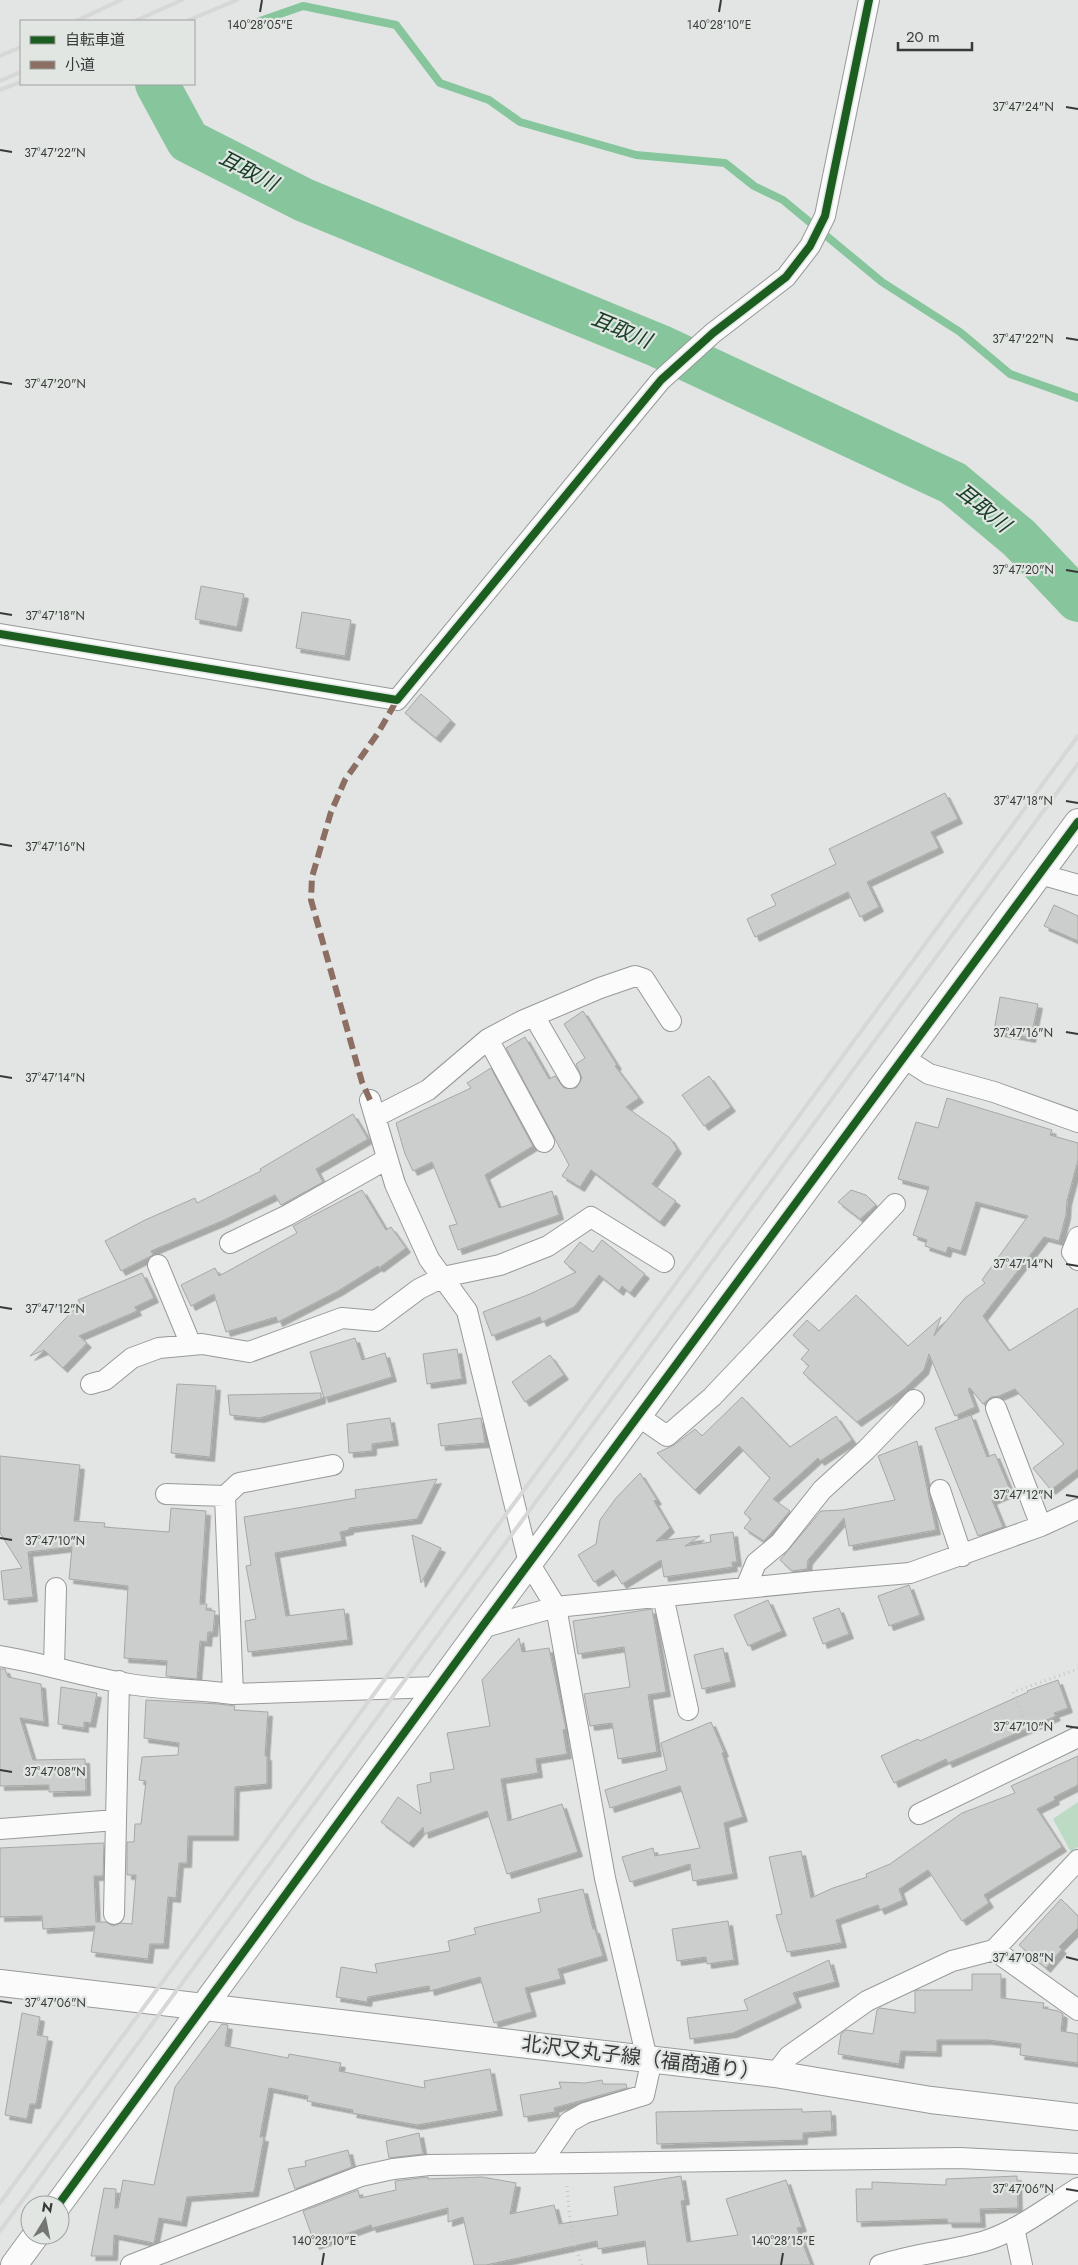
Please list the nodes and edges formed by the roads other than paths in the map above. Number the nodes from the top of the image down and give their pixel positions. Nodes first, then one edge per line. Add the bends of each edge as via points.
1 (868, 0) edge
2 (0, 634) edge
3 (1078, 822) edge
4 (1040, 874) junction
5 (1078, 885) edge
6 (534, 1016) junction
7 (671, 1021) dead end
8 (488, 1039) junction
9 (904, 1058) junction
10 (570, 1078) dead end
11 (1078, 1122) edge
12 (544, 1142) dead end
13 (388, 1159) junction
14 (895, 1204) dead end
15 (1078, 1237) edge
16 (230, 1243) dead end
17 (1078, 1260) edge
18 (664, 1262) dead end
19 (158, 1265) dead end
20 (443, 1277) junction
21 (191, 1345) junction
22 (91, 1384) dead end
23 (914, 1400) dead end
24 (996, 1408) dead end
25 (638, 1416) junction
26 (333, 1465) dead end
27 (940, 1490) dead end
28 (166, 1494) dead end
29 (225, 1496) junction
30 (1078, 1509) edge
31 (1041, 1526) junction
32 (962, 1556) junction
33 (529, 1563) junction
34 (56, 1588) dead end
35 (746, 1588) junction
36 (663, 1596) junction
37 (556, 1607) junction
38 (481, 1628) junction
39 (0, 1656) edge
40 (54, 1666) junction
41 (119, 1681) junction
42 (437, 1687) junction
43 (233, 1694) junction
44 (688, 1710) dead end
45 (1078, 1737) edge
46 (919, 1814) dead end
47 (116, 1820) junction
48 (0, 1829) edge
49 (1078, 1860) edge
50 (114, 1914) dead end
51 (994, 1950) junction
52 (0, 1983) edge
53 (202, 2007) junction
54 (1078, 2010) edge
55 (649, 2059) junction
56 (775, 2074) junction
57 (1078, 2117) edge
58 (541, 2163) junction
59 (1078, 2164) edge
60 (1078, 2188) edge
61 (65, 2195) edge
62 (1014, 2228) junction
63 (29, 2245) edge
64 (14, 2265) edge
65 (131, 2265) edge
66 (880, 2265) edge
67 (1022, 2265) edge

1 - 2 street via 825,216 810,246 786,277 713,333 661,380 397,700
3 - 4 street
4 - 5 street
4 - 9 street
6 - 7 street via 635,976 644,979
6 - 8 street
6 - 10 street
8 - 12 street
8 - 13 street via 428,1090 373,1109
9 - 11 street via 928,1074 994,1092
9 - 25 street
13 - 16 street via 288,1215
13 - 20 street via 395,1184 429,1259
14 - 25 street via 712,1397 667,1436
15 - 17 street via 1072,1252
18 - 20 street via 591,1217 548,1246 500,1264
19 - 21 street
20 - 21 street via 419,1289 376,1320 342,1318 249,1352
20 - 33 street via 467,1311
21 - 22 street via 160,1348 132,1358 105,1380
23 - 35 street via 822,1490 780,1543 756,1563
24 - 31 street
25 - 33 street
26 - 29 street via 239,1483
27 - 32 street
28 - 29 street
29 - 43 street
30 - 31 street
31 - 32 street
32 - 35 street via 910,1573
33 - 37 street
33 - 38 street
34 - 40 street
35 - 36 street
36 - 37 street
36 - 44 street
37 - 38 street
37 - 55 street via 605,1878
38 - 42 street
39 - 40 street
40 - 41 street
41 - 43 street
41 - 47 street
42 - 43 street
42 - 53 street
45 - 46 street
47 - 48 street
47 - 50 street
49 - 51 street
51 - 54 street
51 - 56 street via 952,1962 867,2000 789,2056
52 - 53 street, 北沢又丸子線（福商通り）
53 - 55 street, 北沢又丸子線（福商通り）
53 - 61 street
55 - 56 street, 北沢又丸子線（福商通り）
55 - 58 street via 644,2095 585,2113 569,2122
56 - 57 street, 北沢又丸子線（福商通り） via 931,2100
58 - 59 street via 960,2158
58 - 65 street via 429,2165 361,2176
60 - 62 street
62 - 66 street via 985,2241
62 - 67 street
63 - 64 street

